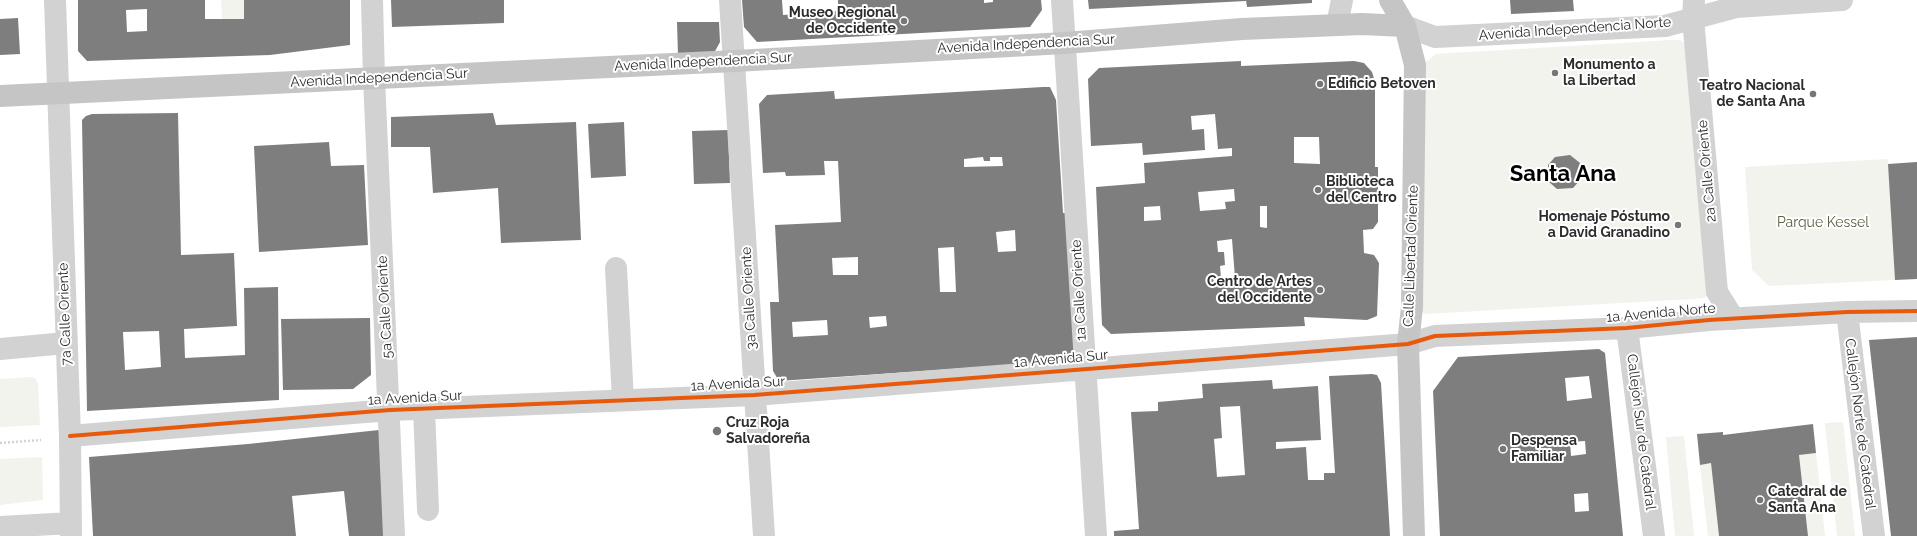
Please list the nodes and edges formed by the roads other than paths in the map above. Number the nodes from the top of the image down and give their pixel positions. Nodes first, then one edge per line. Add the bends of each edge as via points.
1 (55, 0) edge
2 (372, 0) edge
3 (730, 0) edge
4 (1062, 0) edge
5 (1342, 0) edge
6 (1390, 0) edge
7 (1842, 0) edge
8 (1694, 9) edge
9 (1337, 25) junction
10 (1405, 26) junction
11 (1065, 43) junction
12 (735, 61) junction
13 (374, 78) junction
14 (57, 93) junction
15 (0, 96) edge
16 (616, 268) dead end
17 (1917, 311) edge
18 (1847, 312) junction
19 (1734, 319) junction
20 (1628, 328) junction
21 (66, 343) junction
22 (1408, 344) junction
23 (0, 349) edge
24 (1084, 368) junction
25 (754, 395) junction
26 (623, 400) junction
27 (424, 408) junction
28 (390, 410) junction
29 (70, 436) junction
30 (428, 510) dead end
31 (0, 527) edge
32 (71, 529) edge
33 (394, 536) edge
34 (764, 536) edge
35 (1096, 536) edge
36 (1414, 536) edge
37 (1654, 536) edge
38 (1874, 536) edge

1 - 14 street, 7a Calle Oriente
2 - 13 street, 5a Calle Oriente
3 - 12 street, 3a Calle Oriente
4 - 11 street, 1a Calle Oriente
5 - 9 street
6 - 10 main road, Calle Libertad Oriente
7 - 8 street, Avenida Independencia Norte
8 - 10 street, Avenida Independencia Norte via 1665,26 1435,37
8 - 19 street, 2a Calle Oriente via 1717,292
9 - 10 main road, Avenida Independencia Sur
9 - 11 main road, Avenida Independencia Sur
10 - 22 main road, Calle Libertad Oriente via 1415,65 1412,307
11 - 12 main road, Avenida Independencia Sur
11 - 24 street, 1a Calle Oriente
12 - 13 main road, Avenida Independencia Sur
12 - 25 street, 3a Calle Oriente
13 - 14 main road, Avenida Independencia Sur
13 - 28 street, 5a Calle Oriente
14 - 15 main road, Avenida Independencia Sur
14 - 21 street, 7a Calle Oriente
16 - 26 street
17 - 18 street, 1a Avenida Norte
18 - 19 street, 1a Avenida Norte
18 - 38 street, Callejón Norte de Catedral
19 - 20 street, 1a Avenida Norte
20 - 22 street, 1a Avenida Norte via 1435,336
20 - 37 street, Callejón Sur de Catedral
21 - 23 street
21 - 29 street, 7a Calle Oriente
22 - 24 street, 1a Avenida Sur
22 - 36 main road, Calle Libertad Oriente
24 - 25 street, 1a Avenida Sur
24 - 35 street, 1a Calle Oriente
25 - 26 street, 1a Avenida Sur
25 - 34 street, 3a Calle Oriente
26 - 27 street, 1a Avenida Sur
27 - 28 street, 1a Avenida Sur
27 - 30 street
28 - 29 street, 1a Avenida Sur
28 - 33 street, 5a Calle Oriente
29 - 32 street, 7a Calle Oriente
31 - 32 street

